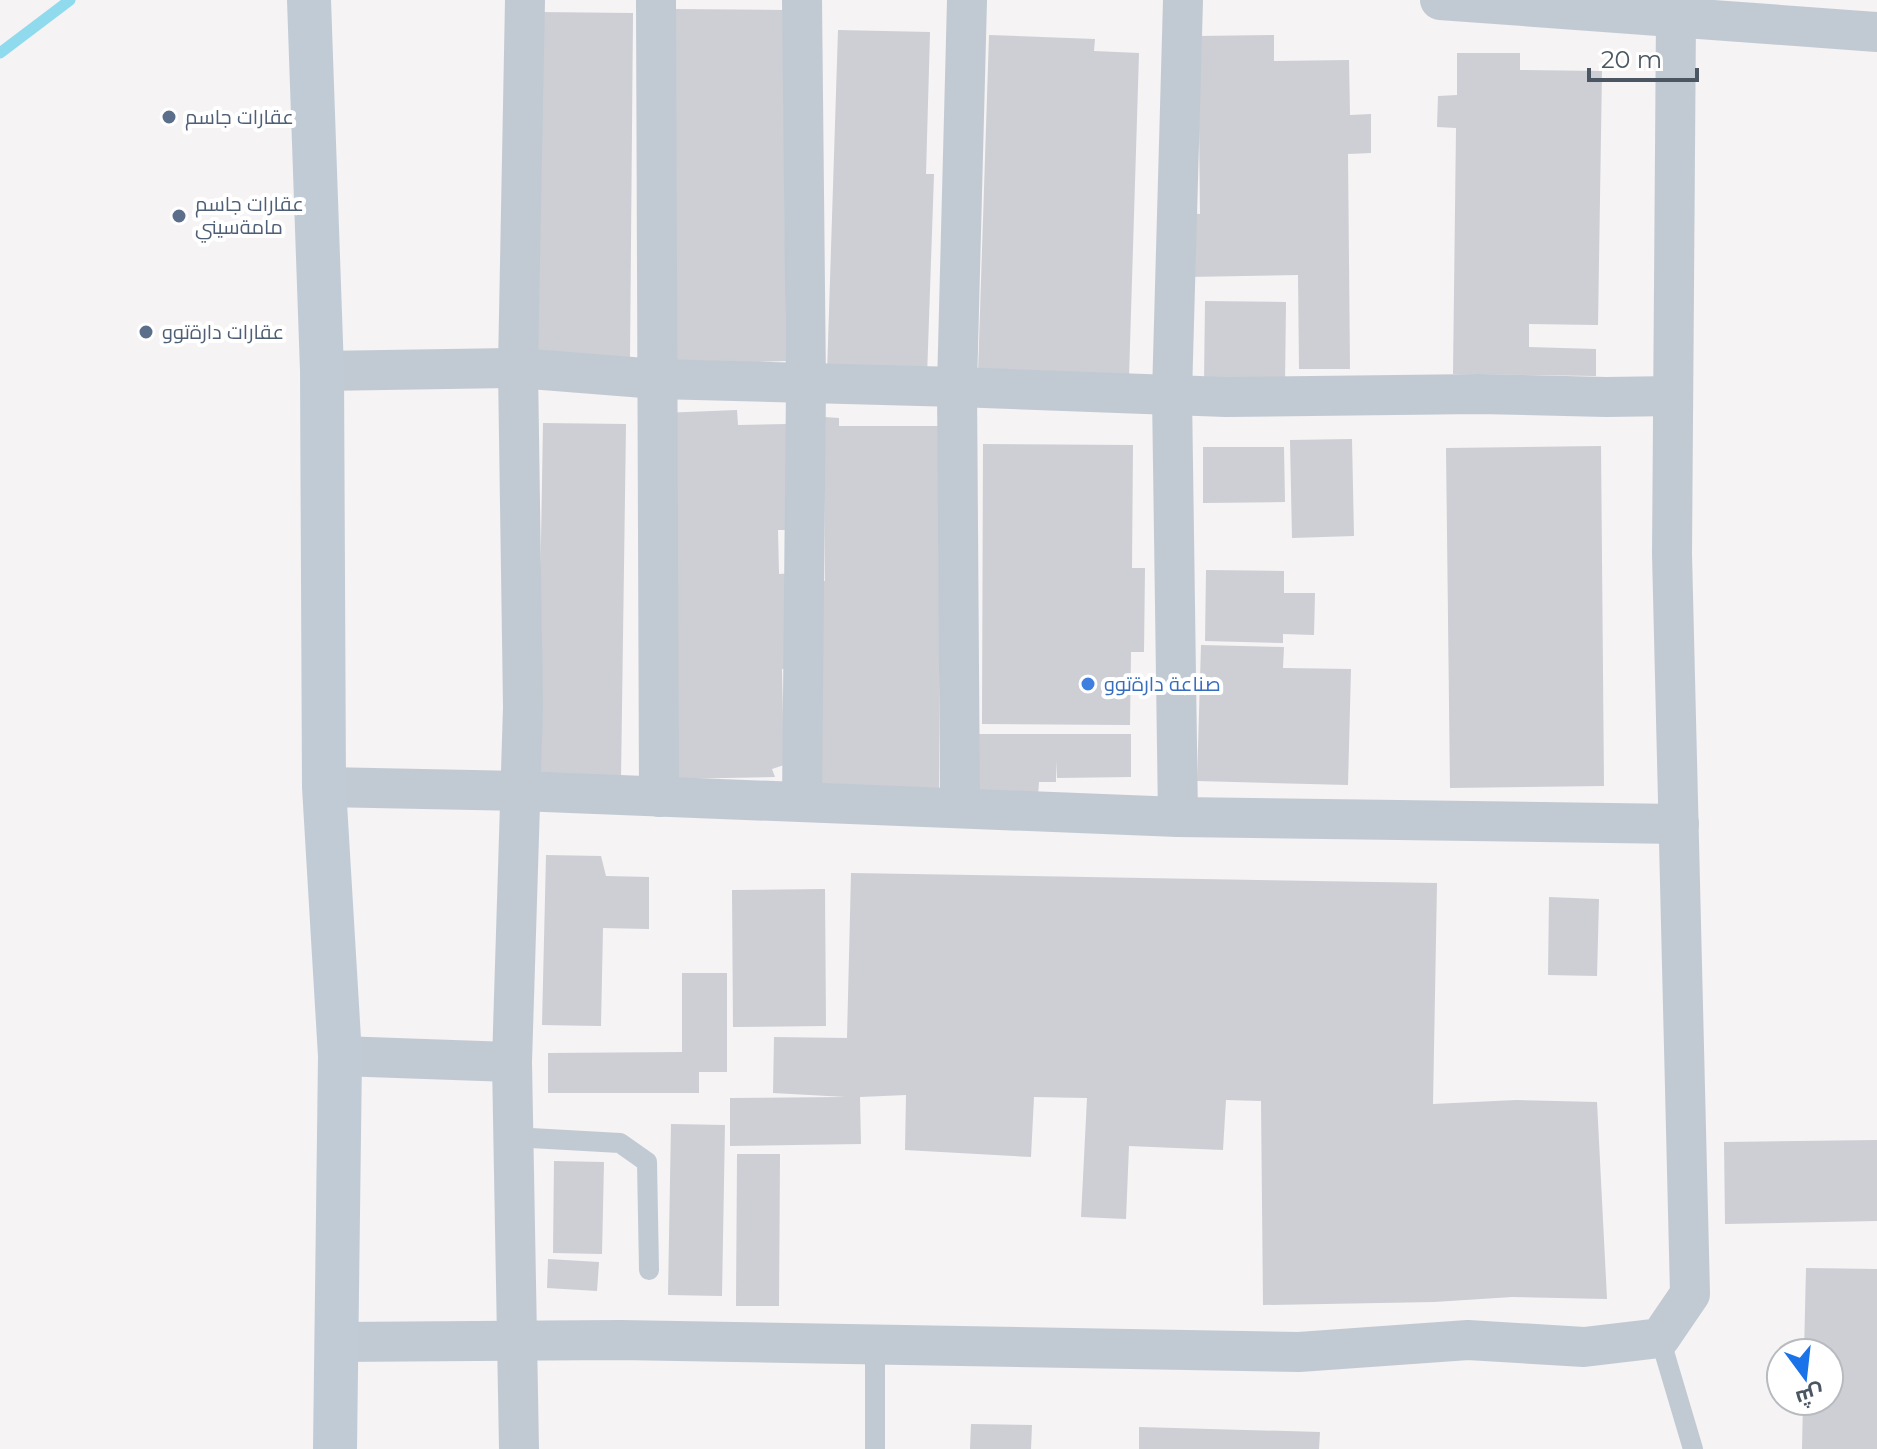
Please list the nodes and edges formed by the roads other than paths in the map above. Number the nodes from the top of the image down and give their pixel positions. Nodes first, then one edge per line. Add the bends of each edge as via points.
1 (309, 0) edge
2 (525, 0) edge
3 (656, 0) edge
4 (802, 0) edge
5 (967, 0) edge
6 (1183, 0) edge
7 (1440, 0) edge
8 (1676, 16) junction
9 (1877, 32) edge
10 (518, 368) junction
11 (322, 371) junction
12 (657, 379) junction
13 (806, 385) junction
14 (957, 387) junction
15 (1172, 394) junction
16 (1673, 396) junction
17 (324, 787) junction
18 (520, 791) junction
19 (659, 797) junction
20 (802, 802) junction
21 (960, 808) junction
22 (1178, 817) junction
23 (1679, 824) junction
24 (340, 1056) junction
25 (512, 1062) junction
26 (513, 1137) junction
27 (649, 1270) dead end
28 (1660, 1338) junction
29 (517, 1340) junction
30 (337, 1342) junction
31 (875, 1345) junction
32 (335, 1449) edge
33 (519, 1449) edge
34 (875, 1449) edge
35 (1693, 1449) edge

1 - 11 street
2 - 10 street
3 - 12 street
4 - 13 street
5 - 14 street
6 - 15 street
7 - 8 street
8 - 9 street
8 - 16 street
10 - 11 street
10 - 12 street
10 - 18 street
11 - 17 street
12 - 13 street
12 - 19 street
13 - 14 street
13 - 20 street
14 - 15 street
14 - 21 street
15 - 16 street
15 - 22 street
16 - 23 street
17 - 18 street
17 - 24 street
18 - 19 street
18 - 25 street
19 - 20 street
20 - 21 street
21 - 22 street
22 - 23 street
23 - 28 street via 1690,1294
24 - 25 street
24 - 30 street
25 - 26 street
26 - 27 lane via 620,1143 647,1162
26 - 29 street
28 - 31 street via 1584,1347 1468,1340 1299,1352
28 - 35 lane
29 - 30 street
29 - 31 street
29 - 33 street
30 - 32 street
31 - 34 lane

